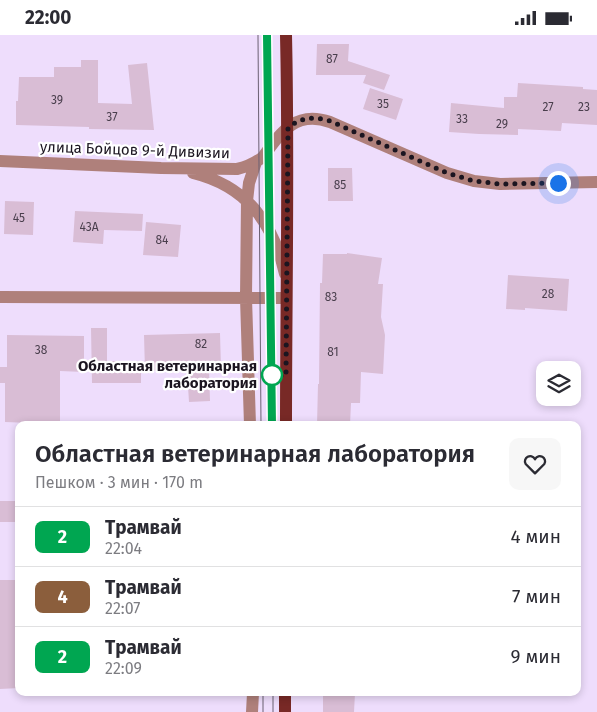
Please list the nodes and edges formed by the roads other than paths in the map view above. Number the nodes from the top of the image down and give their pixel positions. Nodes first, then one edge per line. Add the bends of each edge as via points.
1 (286, 35) edge
2 (288, 128) junction
3 (0, 161) edge
4 (256, 162) junction
5 (160, 168) junction
6 (597, 182) edge
7 (247, 201) junction
8 (286, 279) junction
9 (0, 297) edge
10 (246, 298) junction
11 (286, 298) junction
12 (250, 421) edge
13 (286, 421) edge
14 (252, 696) edge
15 (285, 696) edge
16 (252, 712) edge
17 (285, 712) edge

1 - 2 main road
2 - 4 street
2 - 6 street via 308,118 322,119 447,173 474,181 500,184
2 - 8 main road
3 - 5 street, улица Бойцов 9-й Дивизии
4 - 5 street, улица Бойцов 9-й Дивизии via 237,169
4 - 7 street
5 - 7 street via 220,182
7 - 8 street via 273,238
7 - 10 street
8 - 11 main road
9 - 10 street
10 - 11 street
10 - 12 street
11 - 13 main road
14 - 16 street
15 - 17 main road

